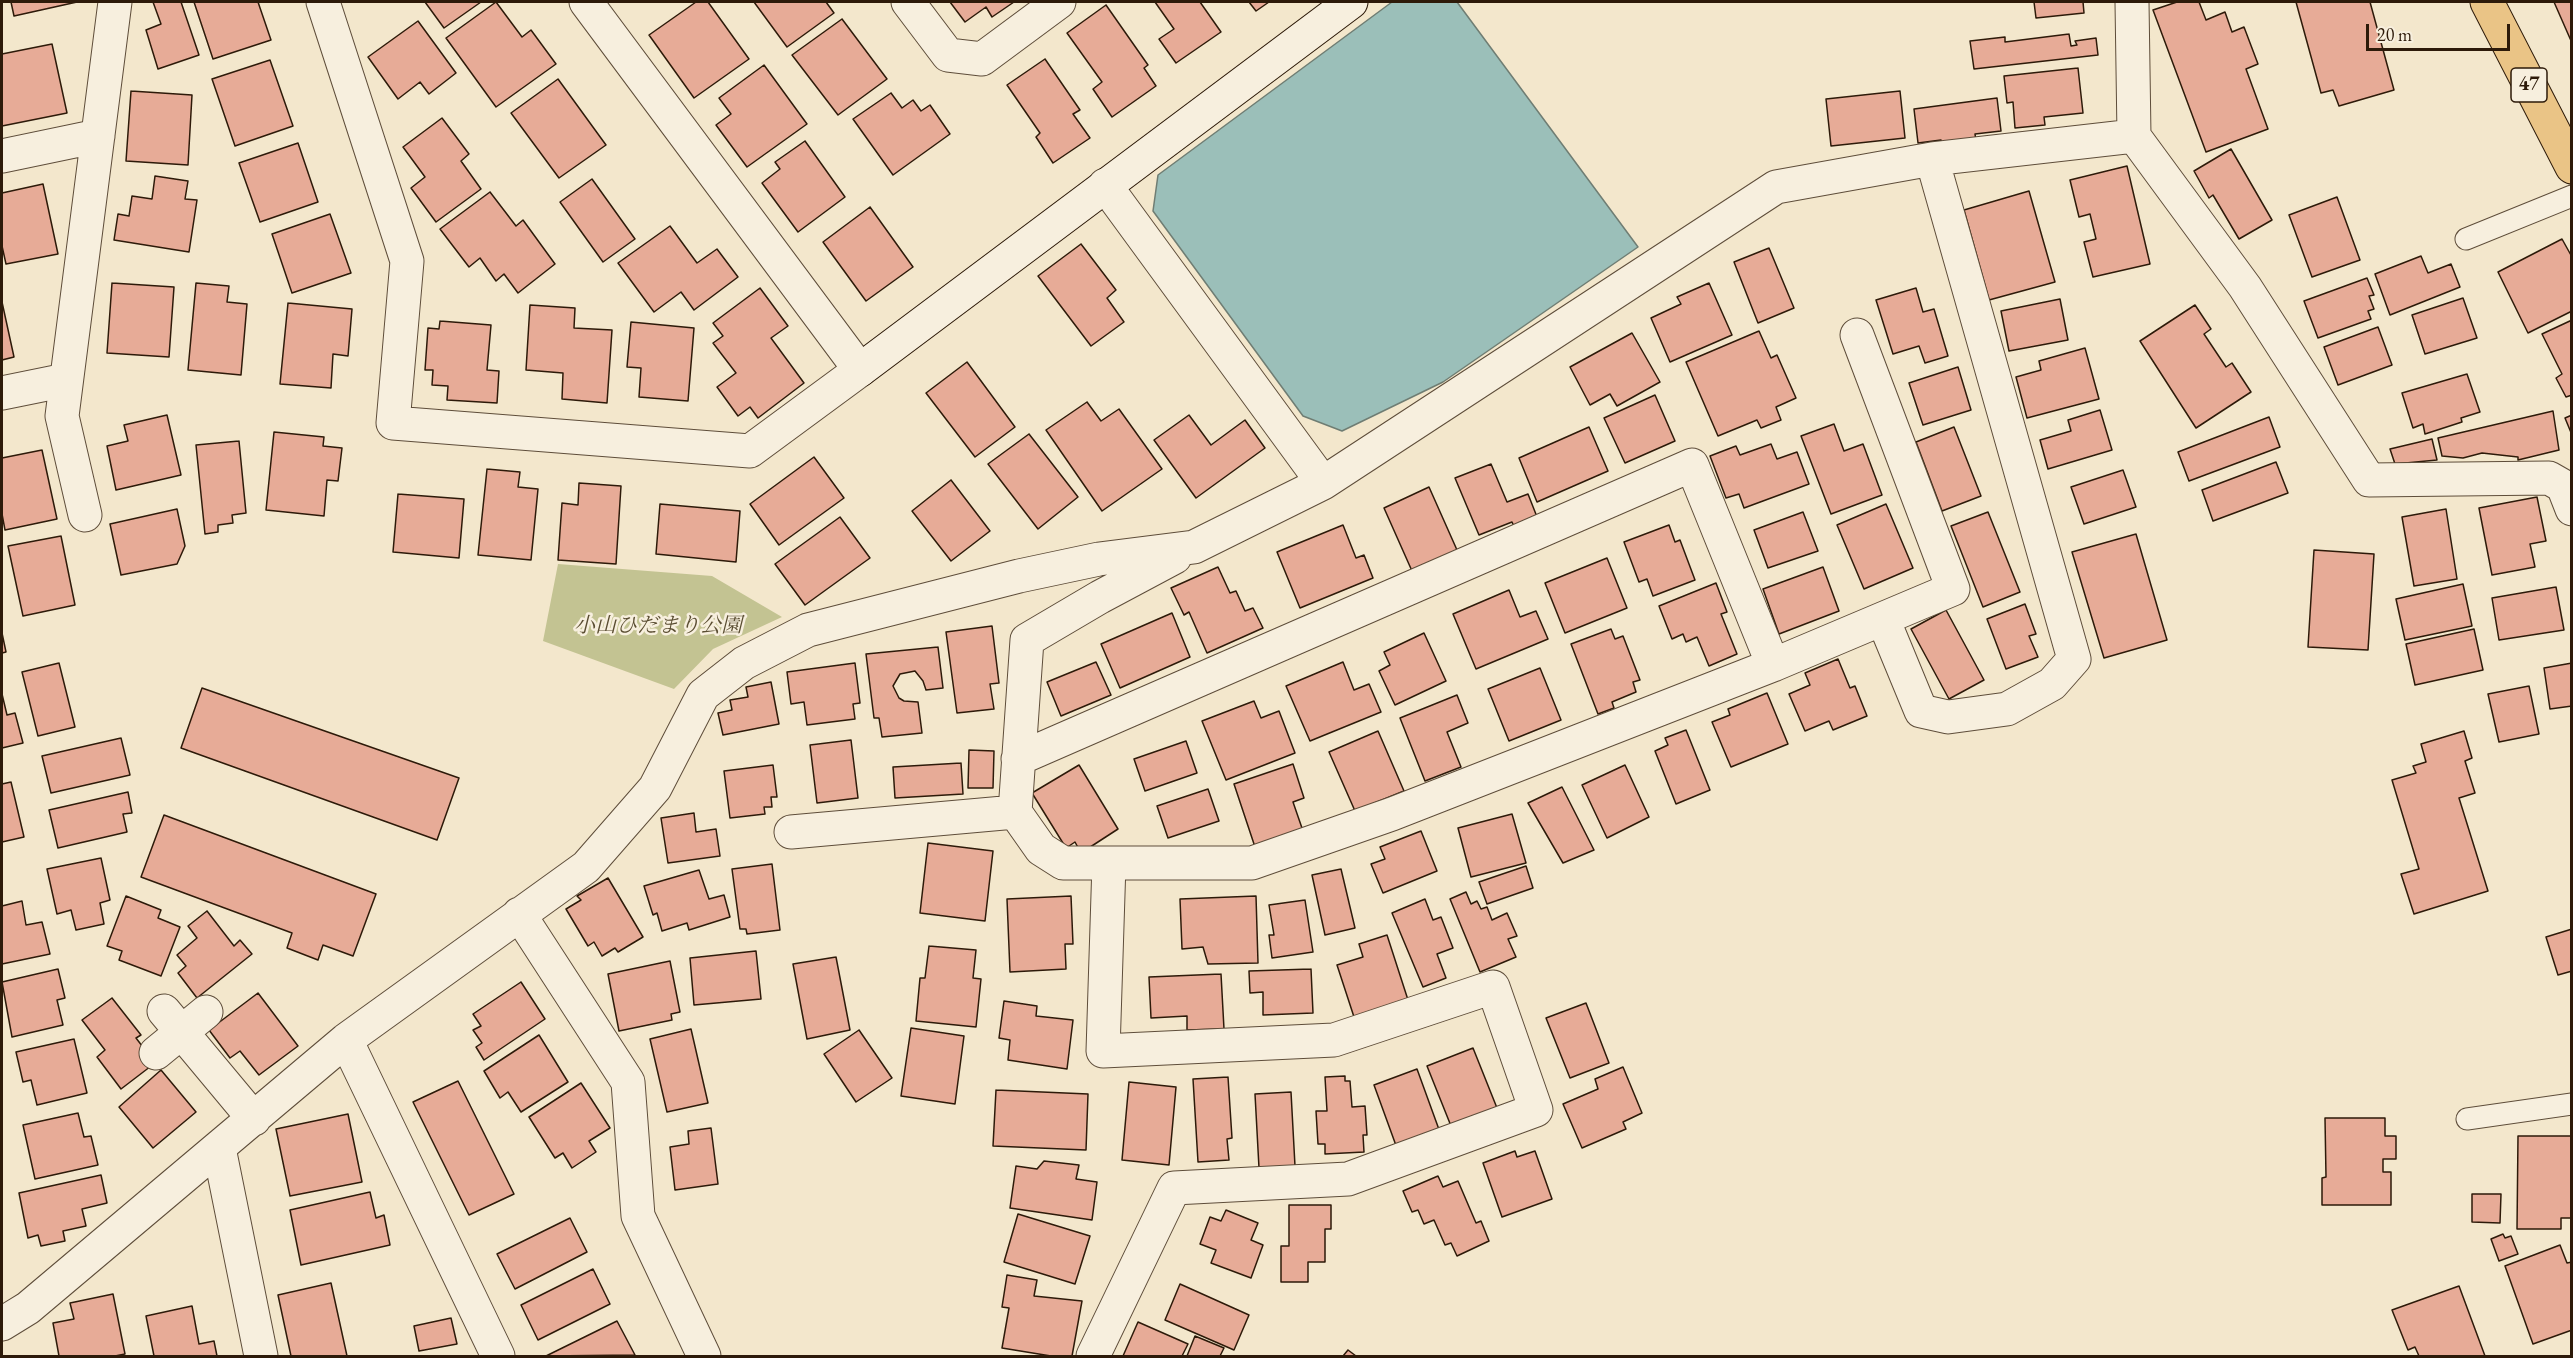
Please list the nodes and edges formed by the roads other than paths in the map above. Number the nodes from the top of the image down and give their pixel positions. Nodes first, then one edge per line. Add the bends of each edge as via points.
1 (115, 2) edge
2 (323, 2) edge
3 (586, 2) edge
4 (908, 2) edge
5 (1059, 2) edge
6 (1351, 2) edge
7 (2132, 2) edge
8 (2499, 11) edge
9 (98, 136) junction
10 (2134, 136) junction
11 (2, 156) edge
12 (1932, 159) junction
13 (2571, 167) edge
14 (1105, 186) junction
15 (2571, 196) edge
16 (2466, 239) dead end
17 (1857, 335) dead end
18 (860, 370) junction
19 (66, 380) junction
20 (2, 393) edge
21 (1323, 483) junction
22 (2571, 509) edge
23 (85, 515) dead end
24 (1194, 547) junction
25 (1883, 619) junction
26 (1773, 665) junction
27 (1018, 759) junction
28 (1015, 812) junction
29 (791, 832) dead end
30 (1109, 863) junction
31 (519, 914) junction
32 (206, 1012) dead end
33 (172, 1022) junction
34 (346, 1040) junction
35 (156, 1053) dead end
36 (2571, 1104) edge
37 (254, 1119) junction
38 (2467, 1119) dead end
39 (219, 1148) junction
40 (2, 1324) edge
41 (261, 1356) edge
42 (498, 1356) edge
43 (704, 1356) edge
44 (1094, 1356) edge

1 - 9 street
2 - 18 street via 407,261 393,423 750,451
3 - 18 street
4 - 5 street via 948,55 982,59
6 - 14 street
7 - 10 street
8 - 13 main road, 47
9 - 11 street
9 - 19 street
10 - 12 street
10 - 22 street via 2245,287 2369,480 2549,478 2563,486
12 - 21 street via 1776,187
12 - 25 street via 2074,659 2052,684 2007,709 1948,717 1921,711
14 - 18 street
14 - 21 street
15 - 16 lane
17 - 25 street via 1953,589
19 - 20 street
19 - 23 street via 62,416
21 - 24 street
24 - 27 street via 1027,640
24 - 31 street via 1099,559 1018,576 808,630 744,663 703,695 655,788 586,867
25 - 26 street
26 - 27 street via 1692,465
26 - 30 street via 1392,814 1252,863
27 - 28 street
28 - 29 street
28 - 30 street via 1041,849 1063,863
30 - 44 street via 1103,1051 1334,1040 1493,987 1536,1110 1348,1179 1174,1188
31 - 34 street
31 - 43 street via 628,1082 638,1216
32 - 33 street
33 - 35 street
33 - 37 street
34 - 37 street
34 - 42 street
36 - 38 lane
37 - 39 street
39 - 40 street via 28,1308
39 - 41 street

